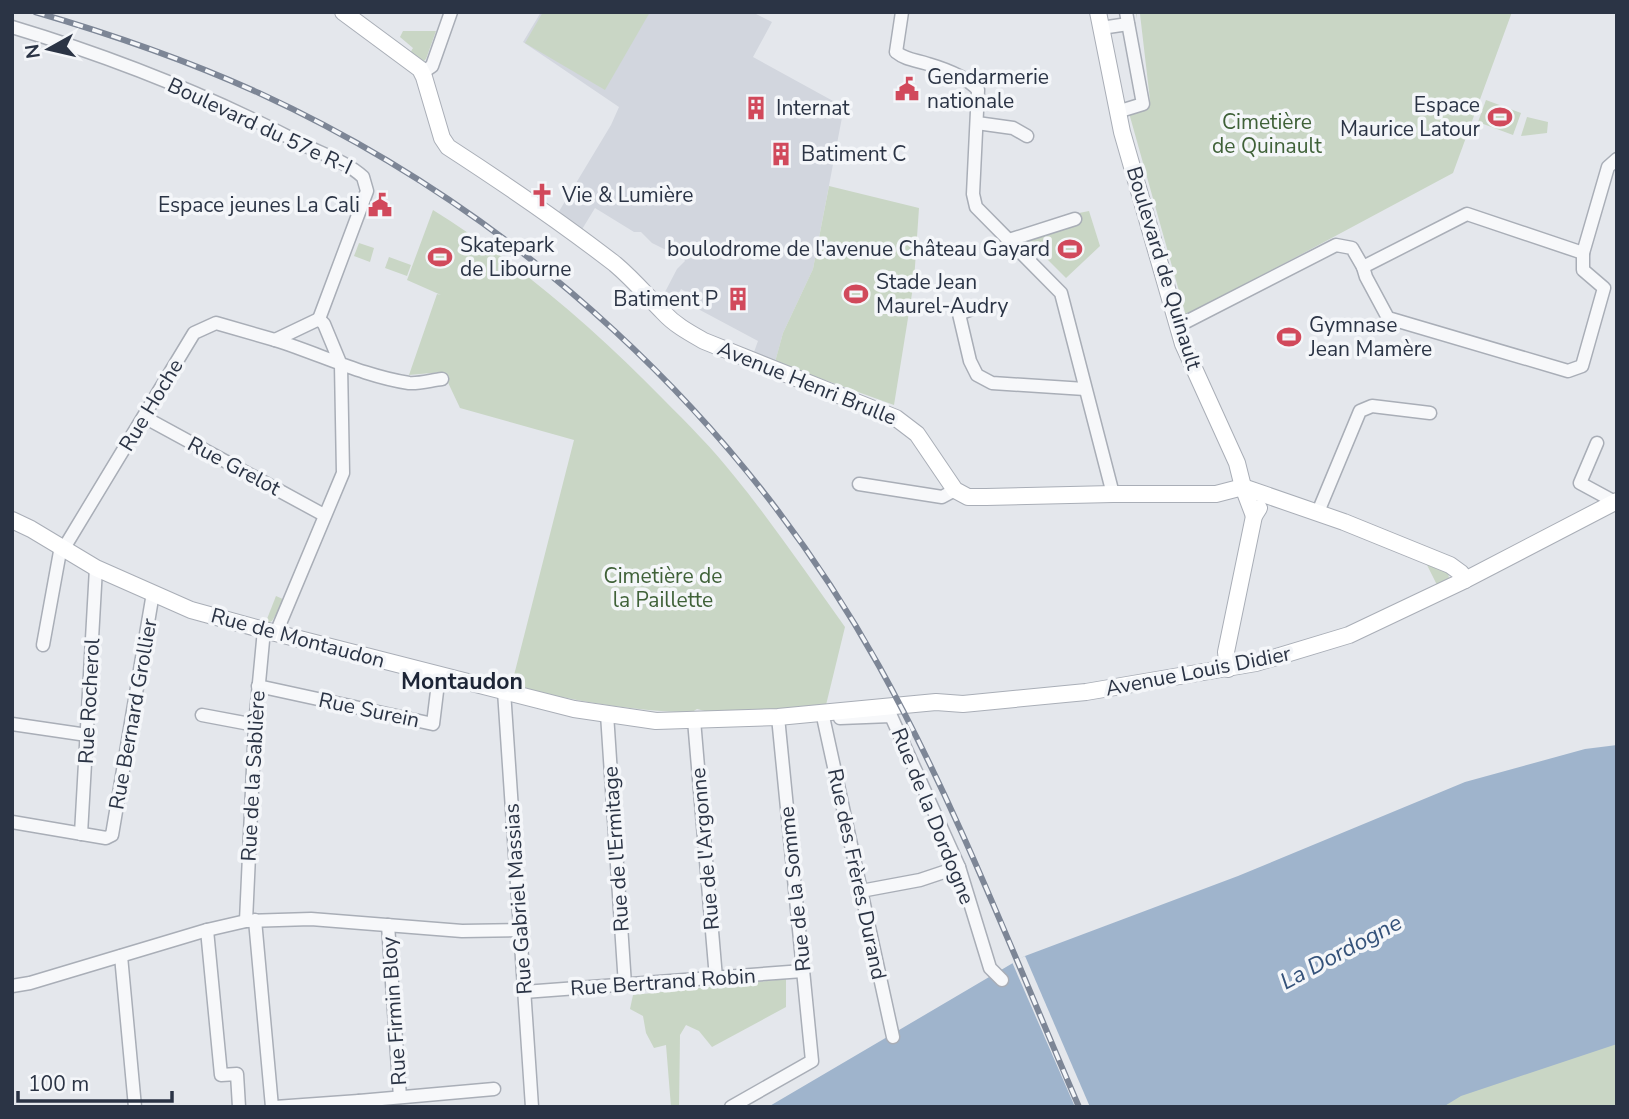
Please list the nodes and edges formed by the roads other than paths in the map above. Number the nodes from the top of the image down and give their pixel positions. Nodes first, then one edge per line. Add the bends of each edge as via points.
1 (343, 12) edge
2 (451, 12) edge
3 (902, 12) edge
4 (1127, 18) edge
5 (361, 19) edge
6 (1099, 20) edge
7 (12, 27) edge
8 (422, 72) junction
9 (1117, 112) junction
10 (977, 124) junction
11 (1027, 136) dead end
12 (1617, 159) edge
13 (1075, 219) dead end
14 (1009, 240) junction
15 (1583, 253) junction
16 (1363, 267) junction
17 (977, 307) dead end
18 (319, 319) junction
19 (1178, 326) junction
20 (275, 340) junction
21 (341, 365) junction
22 (442, 379) dead end
23 (1085, 389) junction
24 (1430, 413) dead end
25 (144, 418) junction
26 (1597, 443) dead end
27 (859, 484) dead end
28 (1243, 487) junction
29 (955, 490) junction
30 (1113, 494) junction
31 (1272, 498) junction
32 (1616, 502) edge
33 (1318, 512) junction
34 (324, 515) junction
35 (1254, 516) junction
36 (12, 520) edge
37 (62, 547) junction
38 (96, 568) junction
39 (1465, 580) junction
40 (153, 593) junction
41 (270, 632) junction
42 (43, 645) dead end
43 (1228, 669) junction
44 (439, 675) junction
45 (258, 686) junction
46 (504, 691) junction
47 (892, 711) junction
48 (822, 712) junction
49 (607, 714) junction
50 (202, 715) dead end
51 (778, 717) junction
52 (694, 720) junction
53 (12, 724) edge
54 (255, 725) junction
55 (87, 735) junction
56 (12, 822) edge
57 (81, 834) junction
58 (958, 867) junction
59 (861, 891) junction
60 (250, 920) junction
61 (388, 925) junction
62 (207, 930) junction
63 (519, 930) junction
64 (121, 956) junction
65 (803, 971) junction
66 (716, 978) junction
67 (1002, 980) dead end
68 (625, 985) junction
69 (12, 986) edge
70 (524, 992) junction
71 (892, 1037) dead end
72 (494, 1090) dead end
73 (400, 1097) junction
74 (359, 1104) edge
75 (135, 1107) edge
76 (239, 1107) edge
77 (273, 1107) edge
78 (532, 1107) edge
79 (731, 1107) edge

1 - 5 street
2 - 8 street via 432,66
3 - 10 street via 897,52 970,81 978,90
4 - 6 street
4 - 9 street via 1143,104
5 - 8 street
6 - 9 street, Boulevard de Quinault
7 - 18 street, Boulevard du 57e R-I via 220,104 363,177 367,191
8 - 29 street, Avenue Henri Brulle via 448,147 533,202 646,292 665,315 704,341 907,425
9 - 19 street, Boulevard de Quinault
10 - 11 street via 1013,128
10 - 14 street via 972,194 976,206
12 - 15 street via 1608,167
13 - 14 street
14 - 23 street via 1061,293
15 - 16 street via 1467,214
15 - 16 street via 1583,270 1604,288 1582,366 1568,372 1388,318
16 - 19 street via 1352,248 1336,245
17 - 23 street via 959,314 977,375 992,383
18 - 20 street
18 - 21 street
19 - 28 street, Boulevard de Quinault
20 - 21 street, Rue Hoche
20 - 25 street, Rue Hoche via 216,323 194,333
21 - 22 street, Rue Hoche via 412,383
21 - 34 street, Rue de la Sablière via 344,472
23 - 30 street
24 - 33 street via 1372,406 1360,411
25 - 34 street, Rue Grelot
25 - 37 street, Rue Hoche
26 - 32 street via 1580,483
27 - 29 street via 942,497
28 - 30 street via 1216,494
28 - 31 street
28 - 35 street, Boulevard de Quinault
29 - 30 street via 986,497
31 - 33 street
31 - 35 street
32 - 39 street, Avenue Louis Didier
33 - 39 street via 1450,565
34 - 41 street, Rue de la Sablière
35 - 43 street via 1226,652
36 - 37 street, Rue de Montaudon
37 - 38 street, Rue de Montaudon
37 - 42 street
38 - 40 street, Rue de Montaudon
38 - 55 street, Rue Rocherol
39 - 43 street, Avenue Louis Didier via 1349,635
40 - 41 street, Rue de Montaudon via 191,610
40 - 57 street, Rue Bernard Grollier via 112,835
41 - 44 street, Rue de Montaudon
41 - 45 street, Rue de la Sablière
43 - 47 street, Avenue Louis Didier via 1086,692 915,704
44 - 45 street, Rue Surein via 433,724
44 - 46 street, Rue de Montaudon
45 - 54 street, Rue de la Sablière
46 - 49 street, Rue de Montaudon
46 - 63 street, Rue Gabriel Massias
47 - 48 street, Rue de Montaudon
47 - 58 street, Rue de la Dordogne
48 - 51 street, Rue de Montaudon
48 - 59 street, Rue des Frères Durand
49 - 52 street, Rue de Montaudon via 656,721
49 - 68 street, Rue de l'Ermitage
50 - 54 street
51 - 52 street, Rue de Montaudon
51 - 65 street, Rue de la Somme
52 - 66 street, Rue de l'Argonne
53 - 55 street
54 - 60 street, Rue de la Sablière
55 - 57 street, Rue Rocherol
56 - 57 street
58 - 59 street
58 - 67 street, Rue de la Dordogne via 990,968
59 - 71 street, Rue des Frères Durand
60 - 61 street
60 - 62 street
60 - 77 street, Rue de la Sablière
61 - 63 street
61 - 73 street, Rue Firmin Bloy
62 - 64 street
62 - 76 street via 221,1074 237,1074
63 - 70 street, Rue Gabriel Massias
64 - 69 street
64 - 75 street
65 - 66 street, Rue Bertrand Robin
65 - 79 street, Rue de la Somme via 812,1061
66 - 68 street, Rue Bertrand Robin
68 - 70 street, Rue Bertrand Robin
70 - 78 street, Rue Gabriel Massias
72 - 73 street, Rue Firmin Bloy
73 - 74 street, Rue Firmin Bloy
74 - 77 street, Rue de la Sablière

